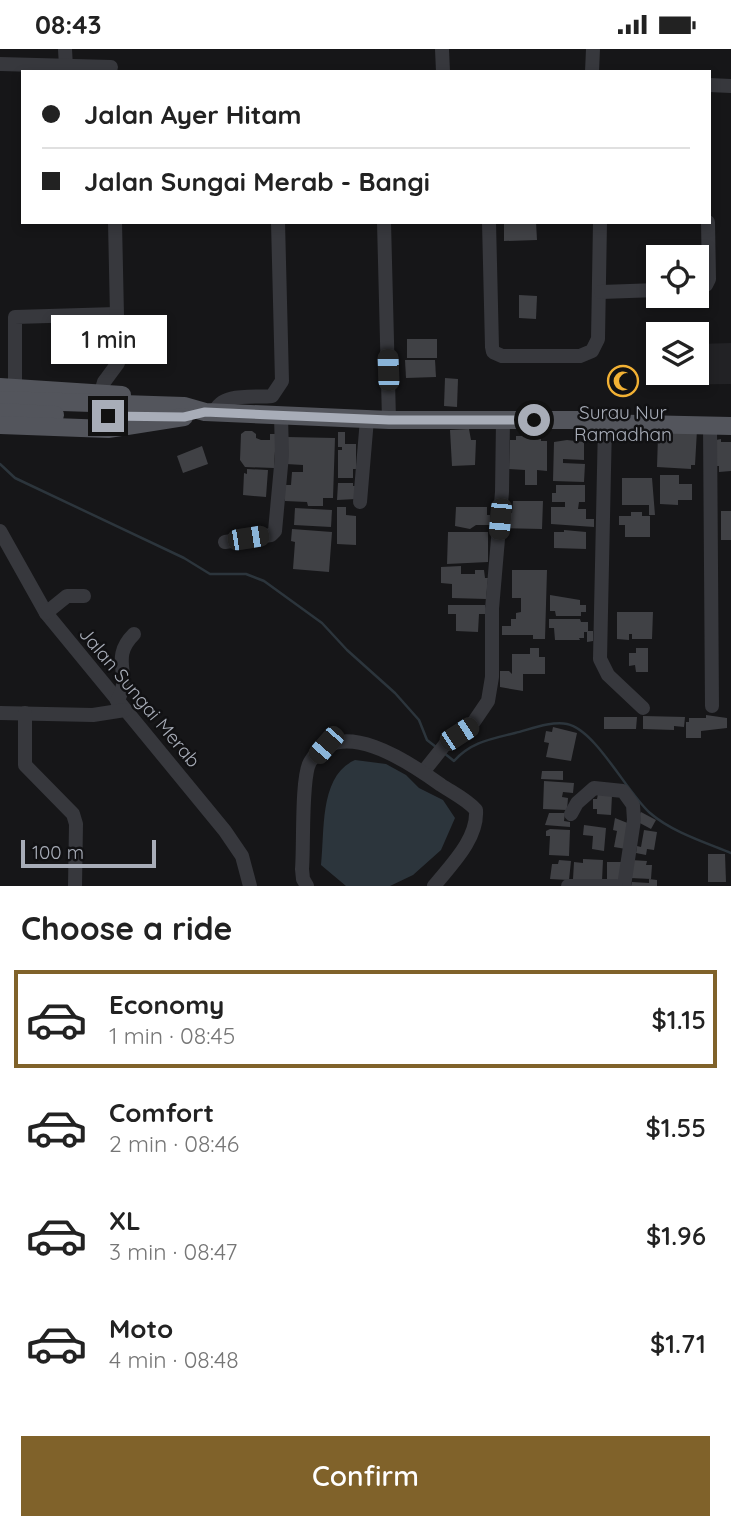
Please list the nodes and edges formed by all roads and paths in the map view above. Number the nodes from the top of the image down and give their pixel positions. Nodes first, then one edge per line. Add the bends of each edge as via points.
1 (65, 49) edge
2 (442, 49) edge
3 (593, 49) edge
4 (0, 64) edge
5 (66, 67) junction
6 (111, 67) dead end
7 (443, 70) edge
8 (592, 70) edge
9 (711, 85) edge
10 (731, 86) edge
11 (115, 224) edge
12 (278, 224) edge
13 (384, 224) edge
14 (489, 224) edge
15 (600, 224) edge
16 (708, 224) edge
17 (708, 245) edge
18 (646, 290) edge
19 (601, 292) junction
20 (116, 314) junction
21 (7, 387) edge
22 (102, 392) junction
23 (0, 400) edge
24 (161, 412) junction
25 (184, 412) junction
26 (210, 412) junction
27 (281, 415) junction
28 (731, 417) edge
29 (367, 419) junction
30 (389, 420) junction
31 (503, 420) junction
32 (586, 420) junction
33 (0, 422) edge
34 (605, 423) junction
35 (710, 426) junction
36 (731, 426) edge
37 (360, 502) dead end
38 (0, 531) edge
39 (225, 542) dead end
40 (84, 596) dead end
41 (46, 613) junction
42 (134, 634) dead end
43 (121, 705) junction
44 (712, 706) dead end
45 (643, 708) dead end
46 (0, 713) edge
47 (25, 713) junction
48 (427, 766) junction
49 (571, 814) dead end
50 (75, 886) edge
51 (250, 886) edge
52 (307, 886) edge
53 (434, 886) edge
54 (568, 886) edge
55 (616, 886) edge
56 (624, 886) edge

1 - 5 street
2 - 7 street
3 - 8 street
4 - 5 street
5 - 6 street
9 - 10 street
11 - 20 street
12 - 26 street via 282,381 272,396 226,400
13 - 30 street
14 - 19 street via 493,352 502,356 580,356 592,351 598,339
15 - 19 street
16 - 17 street
18 - 19 street
20 - 21 street via 15,317
20 - 22 street via 117,367
21 - 22 main road
22 - 25 main road via 163,401
23 - 24 main road
24 - 25 main road
24 - 33 main road
25 - 26 main road
25 - 33 main road via 108,429
26 - 27 main road
27 - 29 main road
27 - 39 street via 275,531
28 - 32 main road via 593,416
29 - 30 main road
29 - 37 street
30 - 31 main road
31 - 32 main road
31 - 48 street via 488,701 471,726 447,742
32 - 34 main road
34 - 35 main road
34 - 45 street via 600,659 608,675
35 - 36 main road
35 - 44 street
38 - 41 street, Jalan Sungai Merab
40 - 41 street via 67,596
41 - 43 street, Jalan Sungai Merab
42 - 43 street via 120,653
43 - 47 street via 93,715
43 - 51 street, Jalan Sungai Merab via 225,831 242,856
46 - 47 street
47 - 50 street via 25,765 73,814 76,824
48 - 52 street via 372,746 326,745 309,763 305,781 302,869
48 - 53 street via 476,810 466,844
49 - 56 street via 594,788 622,791 633,804
54 - 55 street

